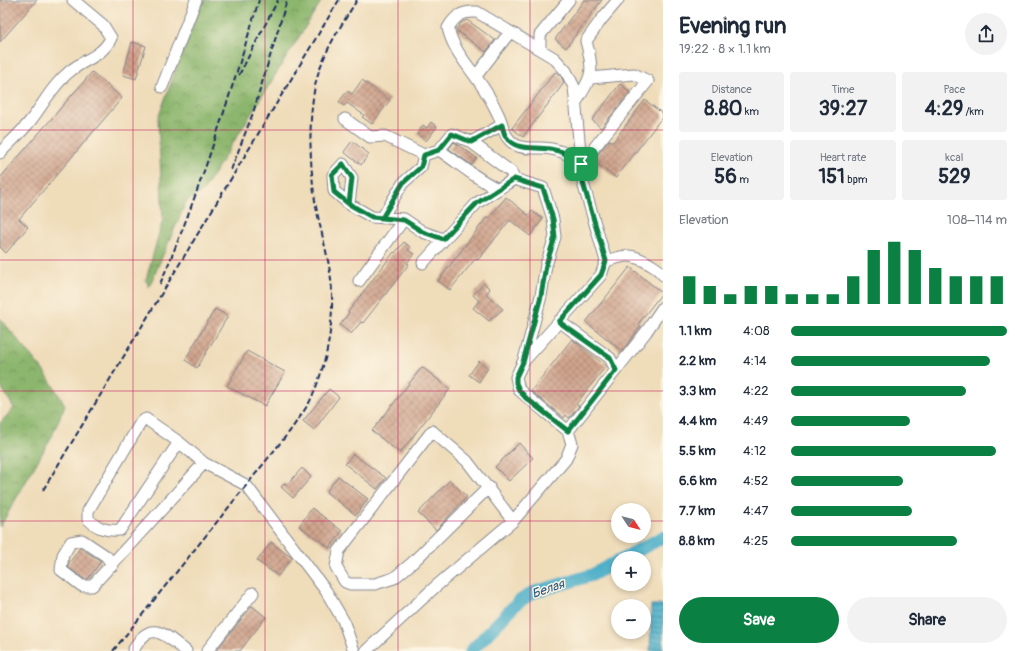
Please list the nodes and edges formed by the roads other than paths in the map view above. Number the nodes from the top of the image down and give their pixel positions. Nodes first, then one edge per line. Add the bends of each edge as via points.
1 (73, 0) edge
2 (196, 0) edge
3 (468, 0) edge
4 (569, 0) edge
5 (618, 0) edge
6 (467, 11) junction
7 (510, 32) junction
8 (540, 49) junction
9 (476, 76) junction
10 (591, 78) junction
11 (162, 87) dead end
12 (575, 104) junction
13 (345, 119) dead end
14 (502, 125) junction
15 (471, 142) junction
16 (439, 150) junction
17 (0, 153) edge
18 (424, 155) junction
19 (581, 164) junction
20 (514, 179) junction
21 (498, 189) junction
22 (349, 204) dead end
23 (382, 218) junction
24 (404, 220) junction
25 (443, 239) junction
26 (606, 261) junction
27 (423, 263) dead end
28 (663, 275) edge
29 (358, 281) dead end
30 (663, 307) edge
31 (559, 322) junction
32 (523, 362) junction
33 (616, 370) junction
34 (568, 431) junction
35 (179, 442) junction
36 (204, 463) junction
37 (488, 487) junction
38 (513, 521) junction
39 (113, 565) junction
40 (253, 593) dead end
41 (133, 651) edge
42 (186, 651) edge
43 (207, 651) edge
44 (354, 651) edge
45 (366, 651) edge

1 - 17 lane via 103,25 111,38 106,47 88,61 70,70 56,84 30,121
2 - 11 lane
3 - 6 lane
4 - 8 lane via 540,35
5 - 10 lane via 586,42 591,60
6 - 7 lane via 477,12
6 - 9 lane via 459,14 448,28 456,49
7 - 8 lane
7 - 9 lane
8 - 12 lane via 554,58 566,72 574,87
9 - 14 lane via 490,98
10 - 12 lane
10 - 19 lane via 634,74 648,81
12 - 19 lane
13 - 18 lane via 370,138 385,136
14 - 15 lane
14 - 19 lane via 506,137 516,145 558,150
15 - 16 lane via 452,134
15 - 20 lane via 511,172
16 - 18 lane
16 - 21 lane via 480,181
18 - 23 lane via 421,167 403,183
19 - 26 lane via 583,183
20 - 21 lane
20 - 32 lane via 543,188 553,219 555,237
21 - 25 lane via 477,203
22 - 23 lane via 372,217
23 - 24 lane
24 - 25 lane via 423,232
24 - 29 lane
25 - 27 lane
26 - 28 lane via 623,256 635,256
26 - 31 lane via 601,275
30 - 33 lane
31 - 32 lane
31 - 33 lane via 610,358
32 - 34 lane via 516,377 519,390
33 - 34 lane
34 - 38 lane via 572,444 566,459
35 - 35 lane via 146,419 141,422 88,511 88,519 94,525 109,531 120,530
35 - 36 lane
36 - 39 lane
36 - 44 lane via 246,485 326,591 344,620
37 - 37 lane via 467,461 432,431 339,551 336,567 345,582 350,584 375,584 394,578
37 - 38 lane
38 - 45 lane via 435,587
39 - 39 lane via 92,586 82,586 61,570 63,555 71,542 82,540 106,556
40 - 43 lane
41 - 42 lane via 144,635 151,631 160,632

